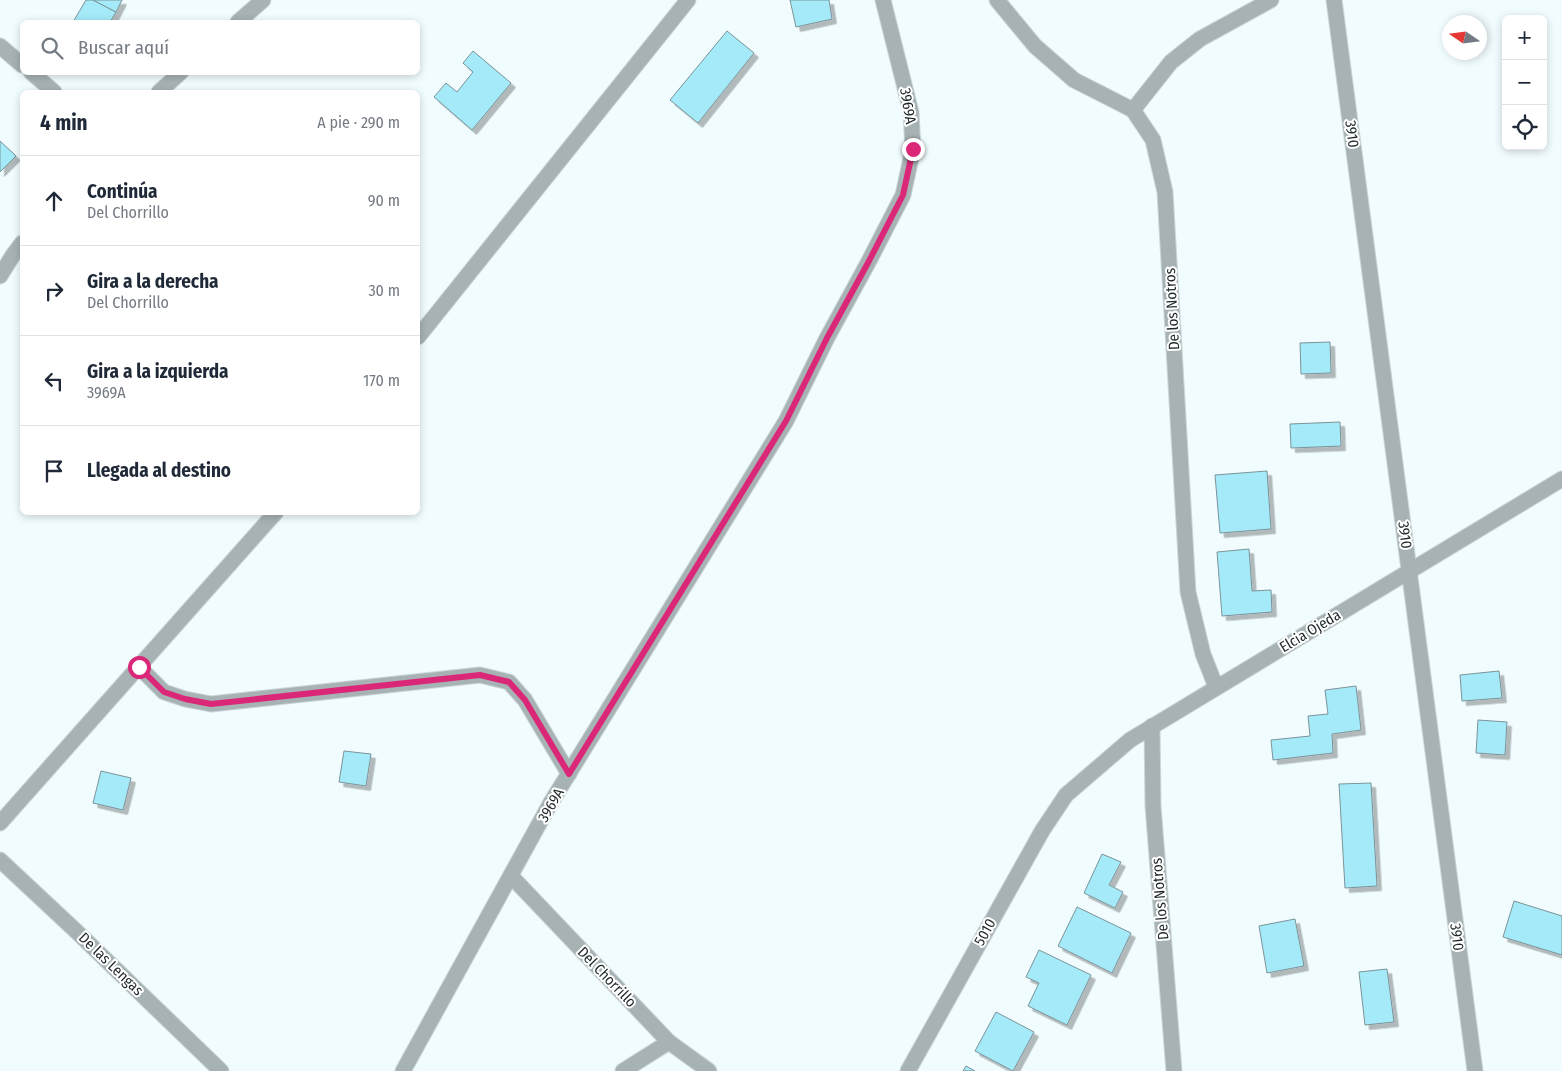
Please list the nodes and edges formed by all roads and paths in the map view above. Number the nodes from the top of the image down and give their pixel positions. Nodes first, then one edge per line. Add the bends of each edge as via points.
1 (263, 0) edge
2 (688, 0) edge
3 (883, 0) edge
4 (997, 0) edge
5 (1271, 0) edge
6 (1334, 0) edge
7 (240, 20) edge
8 (0, 46) edge
9 (20, 63) edge
10 (34, 75) edge
11 (178, 75) edge
12 (52, 90) edge
13 (161, 90) edge
14 (1133, 110) junction
15 (20, 246) edge
16 (0, 276) edge
17 (420, 335) edge
18 (1562, 479) edge
19 (273, 515) edge
20 (1410, 572) junction
21 (139, 667) junction
22 (1216, 687) junction
23 (1152, 726) junction
24 (569, 774) junction
25 (1066, 795) joint
26 (0, 823) edge
27 (0, 860) edge
28 (511, 876) junction
29 (668, 1042) junction
30 (221, 1071) edge
31 (403, 1071) edge
32 (623, 1071) edge
33 (709, 1071) edge
34 (908, 1071) edge
35 (1174, 1071) edge
36 (1475, 1071) edge

1 - 7 street
2 - 17 street
3 - 24 street, 3969A via 912,112 913,149 903,195 786,421
4 - 14 street via 1035,46 1074,80
5 - 14 street via 1200,39 1170,62
6 - 20 street, 3910
8 - 9 street
10 - 12 street
11 - 13 street
14 - 22 street, De los Notros via 1152,140 1165,192 1188,592 1203,654
15 - 16 street
18 - 20 street, Elcia Ojeda
19 - 21 street
20 - 22 street, Elcia Ojeda
20 - 36 street, 3910
21 - 24 street via 164,692 211,704 480,675 509,682 525,700
21 - 26 street
22 - 23 street, Elcia Ojeda
23 - 25 street, Elcia Ojeda via 1130,740
23 - 35 street, De los Notros via 1153,806
24 - 28 street, 3969A
25 - 34 street, 5010 via 1042,831
27 - 30 street, De las Lengas
28 - 29 street, Del Chorrillo
28 - 31 street, 3969A
29 - 32 street
29 - 33 street, Del Chorrillo

